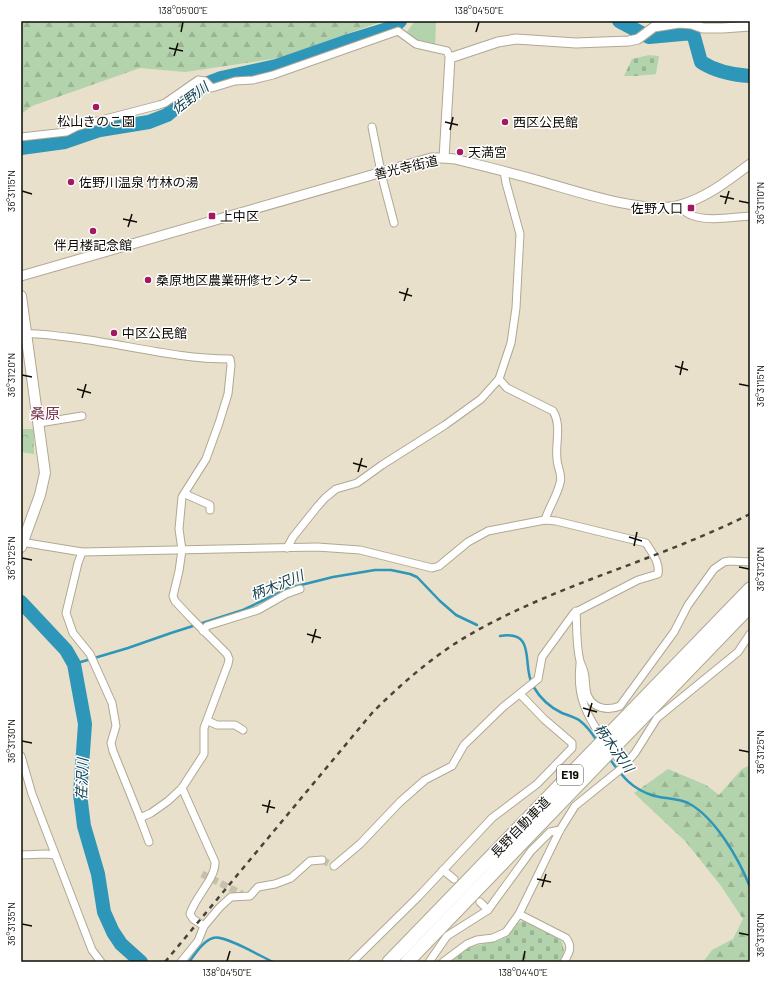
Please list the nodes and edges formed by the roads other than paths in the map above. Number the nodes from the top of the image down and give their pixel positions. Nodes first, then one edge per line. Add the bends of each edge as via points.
1 (724, 25) edge
2 (750, 26) edge
3 (450, 58) junction
4 (372, 127) dead end
5 (21, 137) edge
6 (444, 158) junction
7 (750, 164) edge
8 (504, 171) junction
9 (381, 172) junction
10 (678, 206) junction
11 (750, 216) edge
12 (394, 223) dead end
13 (21, 276) edge
14 (21, 296) edge
15 (27, 334) junction
16 (499, 379) junction
17 (82, 416) dead end
18 (39, 424) junction
19 (184, 494) junction
20 (210, 510) dead end
21 (545, 520) junction
22 (22, 544) edge
23 (286, 548) junction
24 (182, 550) junction
25 (82, 552) junction
26 (750, 562) edge
27 (750, 589) edge
28 (300, 590) dead end
29 (750, 606) edge
30 (576, 611) junction
31 (202, 630) junction
32 (750, 634) edge
33 (580, 661) junction
34 (520, 694) junction
35 (208, 721) junction
36 (243, 730) dead end
37 (597, 730) dead end
38 (21, 756) edge
39 (617, 757) dead end
40 (624, 765) junction
41 (182, 788) junction
42 (140, 818) junction
43 (560, 830) junction
44 (149, 842) dead end
45 (21, 855) edge
46 (55, 855) junction
47 (322, 860) dead end
48 (334, 866) dead end
49 (443, 870) junction
50 (454, 879) dead end
51 (242, 894) tunnel mouth
52 (250, 896) junction
53 (480, 902) dead end
54 (488, 910) junction
55 (519, 914) junction
56 (204, 926) junction
57 (101, 962) edge
58 (181, 962) edge
59 (352, 962) edge
60 (389, 962) edge
61 (407, 962) edge
62 (428, 962) edge
63 (443, 962) edge
64 (564, 962) edge

1 - 2 street
1 - 3 street via 703,28 679,22 654,27 638,39 629,41 516,39 498,42
3 - 5 street via 447,51 416,44 398,31 273,75 235,81 212,88 205,81 198,80 159,106 90,123 66,132
3 - 6 street, 善光寺街道
4 - 9 street
6 - 8 street
6 - 9 street, 善光寺街道 via 431,158
7 - 10 street via 702,196
8 - 10 street via 619,202 660,207
8 - 16 street via 520,234 516,308 511,344
9 - 12 street
9 - 13 street, 善光寺街道
10 - 11 street via 691,215 702,217
14 - 15 main road
15 - 18 main road
15 - 19 street via 94,340 155,351 230,359 228,394 224,411 206,459
16 - 21 street via 507,388 553,411 557,417 557,459 561,482
16 - 23 street via 481,399 445,425 357,483 336,489 325,498
17 - 18 street
18 - 22 main road via 45,473 40,495
19 - 20 street via 210,505
19 - 24 street via 179,530
21 - 23 street via 488,531 468,542 439,566 432,568 360,550
21 - 30 street via 646,543 659,565 658,574 638,580
22 - 25 street
23 - 24 street
24 - 25 street
24 - 31 street via 173,596
25 - 42 street via 66,614 73,633 90,654 112,703 116,726 111,743
26 - 33 street via 724,562 714,569 688,605 674,632 620,706 606,709 592,701 588,695
27 - 60 highway, 長野自動車道 / E19
28 - 31 street via 286,594 258,610 207,626
29 - 61 highway, 長野自動車道 / E19
30 - 33 street
30 - 34 street via 542,657 538,679
31 - 35 street via 229,659
32 - 40 street via 738,652 657,718 635,753
33 - 37 street via 579,682 582,701
34 - 48 street via 464,745 452,766 425,780
34 - 49 street via 572,743 572,748 537,784 492,818
35 - 36 street
35 - 41 street via 204,728 204,754
38 - 46 street
39 - 40 street
40 - 43 street via 576,806
41 - 42 street via 168,802
41 - 56 street via 215,862 214,870 190,914
42 - 44 street
43 - 54 street via 550,832 532,852
43 - 55 street
45 - 46 street
46 - 57 street via 92,950
47 - 52 street via 310,861 291,878 258,887
49 - 50 street
49 - 59 street
51 - 52 street
52 - 56 street via 231,897
53 - 54 street
54 - 62 street via 447,936
55 - 63 street via 500,936 467,944
55 - 64 street via 566,938 570,947
56 - 58 street via 198,941

